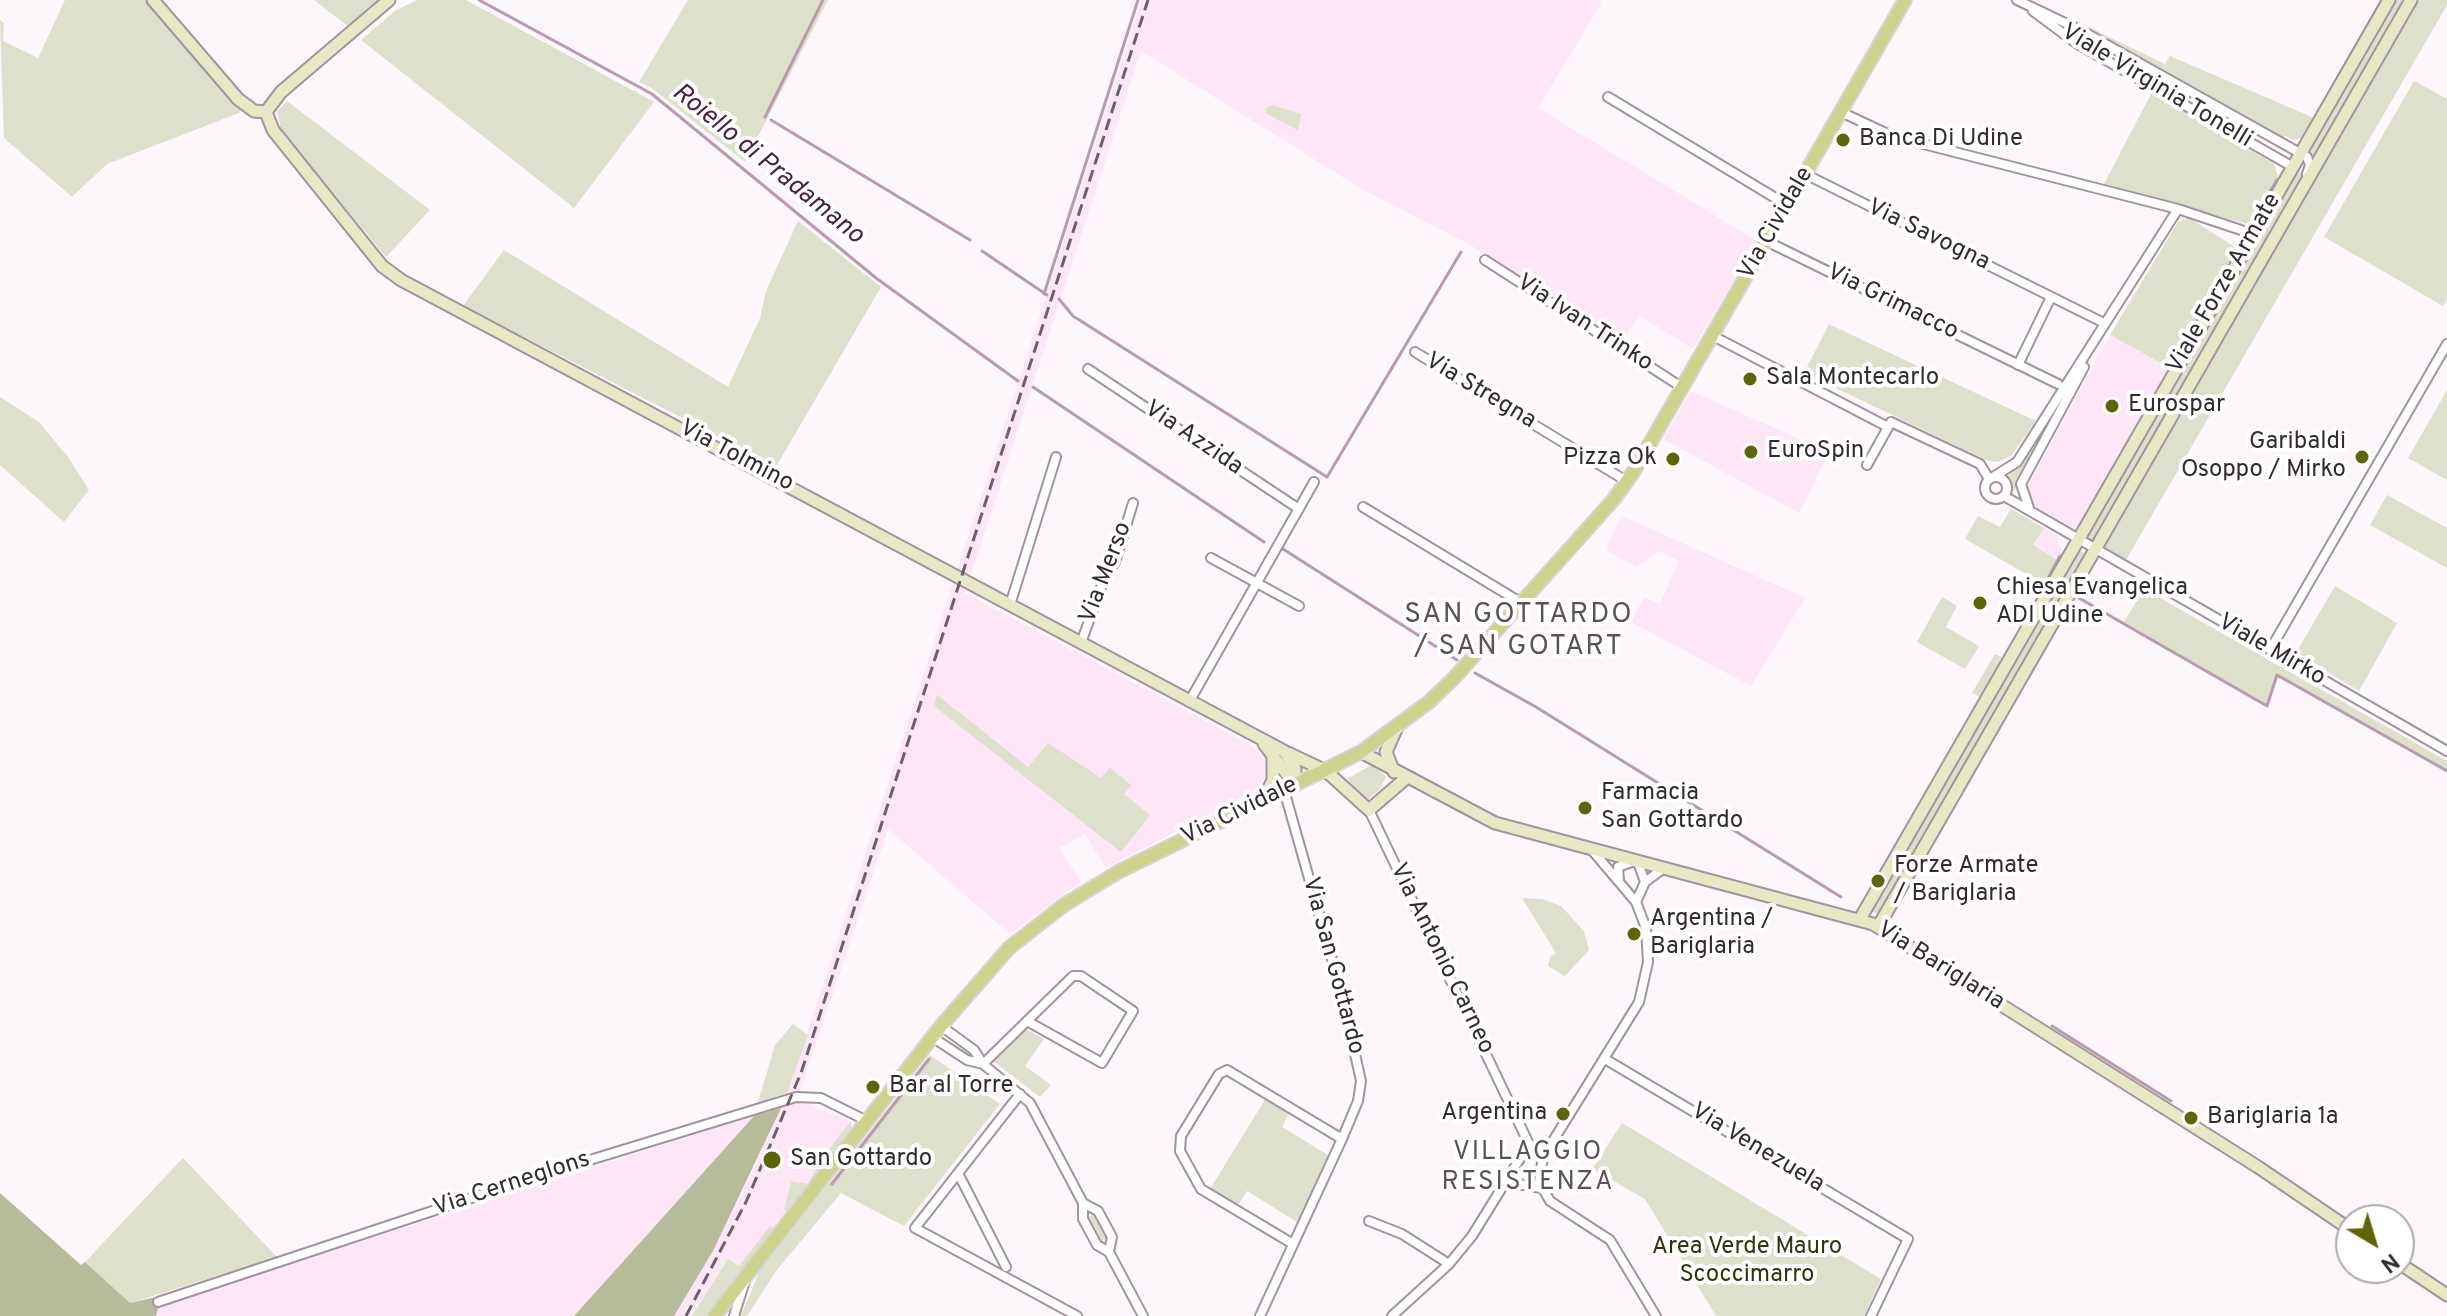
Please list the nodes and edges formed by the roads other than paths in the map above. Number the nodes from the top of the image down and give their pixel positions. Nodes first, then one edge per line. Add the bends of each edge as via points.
1 (153, 0) edge
2 (389, 0) edge
3 (1905, 0) edge
4 (2389, 0) edge
5 (2411, 0) edge
6 (2020, 2) edge
7 (1608, 97) dead end
8 (266, 112) junction
9 (1841, 112) junction
10 (2301, 153) junction
11 (2293, 167) junction
12 (1805, 174) junction
13 (1787, 205) junction
14 (2292, 207) junction
15 (2178, 209) junction
16 (2253, 234) junction
17 (1766, 241) junction
18 (1485, 260) dead end
19 (2051, 297) junction
20 (2104, 323) junction
21 (1713, 336) junction
22 (2447, 344) edge
23 (1415, 352) dead end
24 (2018, 365) junction
25 (1088, 369) dead end
26 (2058, 384) dead end
27 (1683, 388) junction
28 (1888, 427) junction
29 (1056, 457) dead end
30 (1867, 465) dead end
31 (1991, 478) junction
32 (1314, 482) dead end
33 (1628, 482) junction
34 (2004, 496) junction
35 (1133, 503) dead end
36 (1363, 507) dead end
37 (1299, 509) junction
38 (2036, 515) junction
39 (2078, 540) junction
40 (2095, 550) junction
41 (1211, 558) dead end
42 (1257, 583) junction
43 (1520, 602) junction
44 (1010, 605) junction
45 (1299, 606) dead end
46 (1081, 643) junction
47 (2270, 650) junction
48 (1189, 702) junction
49 (1397, 727) junction
50 (2447, 751) edge
51 (1278, 752) junction
52 (1361, 752) junction
53 (1326, 771) junction
54 (1400, 775) junction
55 (1290, 787) junction
56 (1264, 798) junction
57 (1369, 810) junction
58 (1591, 849) junction
59 (1637, 860) junction
60 (1664, 867) junction
61 (1619, 881) junction
62 (1645, 882) junction
63 (1636, 902) junction
64 (1860, 919) junction
65 (1878, 927) junction
66 (1027, 1021) junction
67 (941, 1026) junction
68 (932, 1037) junction
69 (1605, 1059) junction
70 (983, 1064) junction
71 (1020, 1094) junction
72 (867, 1121) junction
73 (1342, 1139) junction
74 (1529, 1144) junction
75 (1543, 1157) junction
76 (958, 1173) junction
77 (1506, 1182) junction
78 (1541, 1188) junction
79 (1083, 1203) junction
80 (2335, 1219) edge
81 (1369, 1221) dead end
82 (1293, 1244) junction
83 (1109, 1252) junction
84 (1449, 1264) junction
85 (1006, 1267) dead end
86 (748, 1272) junction
87 (2415, 1274) edge
88 (2447, 1295) edge
89 (158, 1302) dead end
90 (715, 1316) edge
91 (734, 1316) edge
92 (1077, 1316) edge
93 (1143, 1316) edge
94 (1260, 1316) edge
95 (1392, 1316) edge
96 (1656, 1316) edge
97 (1871, 1316) edge

1 - 8 street via 238,99 257,113
2 - 8 street via 281,92
3 - 9 main road, Via Cividale
4 - 10 street, Viale Forze Armate
5 - 14 street, Viale Forze Armate
6 - 10 street, Viale Virginia Tonelli
6 - 11 street, Viale Virginia Tonelli via 2076,43
7 - 13 street
8 - 44 street, Via Tolmino via 273,130 382,266 401,280
9 - 12 main road, Via Cividale
9 - 15 street via 1892,136
10 - 11 street, Viale Forze Armate
10 - 14 street, Viale Forze Armate via 2310,165
11 - 16 street, Viale Forze Armate
12 - 13 main road, Via Cividale
12 - 19 street, Via Savogna
13 - 17 main road, Via Cividale
14 - 40 street, Viale Forze Armate
15 - 16 street
15 - 20 street
16 - 39 street, Viale Forze Armate
17 - 21 main road, Via Cividale
17 - 24 street, Via Grimacco
18 - 27 street, Via Ivan Trinko
19 - 20 street, Via Savogna
19 - 24 street
20 - 31 street via 2017,462
20 - 38 street via 2021,484
21 - 27 main road, Via Cividale
21 - 28 street
22 - 47 street
23 - 33 street, Via Stregna
24 - 26 street, Via Grimacco
25 - 37 street, Via Azzida
27 - 33 main road, Via Cividale
28 - 30 street
28 - 31 street via 1891,422 1980,464
29 - 44 street
31 - 34 street via 2005,481
31 - 34 street via 1984,488 1987,495 1995,500
32 - 37 street
33 - 43 main road, Via Cividale
34 - 38 street
35 - 46 street, Via Merso
36 - 43 street
37 - 42 street
38 - 39 street
39 - 40 street
39 - 64 street, Viale Forze Armate
40 - 47 street, Viale Mirko
40 - 65 street, Viale Forze Armate
41 - 42 street
42 - 45 street
42 - 48 street
43 - 49 main road, Via Cividale via 1442,690
44 - 46 street, Via Tolmino
46 - 48 street, Via Tolmino
47 - 50 street, Viale Mirko
48 - 51 street, Via Tolmino
49 - 52 main road, Via Cividale
49 - 54 street via 1386,752
51 - 53 street, Via Tolmino
51 - 55 street, Via Tolmino
51 - 56 street
52 - 53 main road, Via Cividale
52 - 54 street, Via Bariglaria
53 - 55 main road, Via Cividale
53 - 57 street, Via Antonio Carneo
54 - 57 street
54 - 58 street, Via Bariglaria via 1487,821
55 - 56 main road, Via Cividale
55 - 73 street, Via San Gottardo via 1360,1066 1358,1101
56 - 67 main road, Via Cividale via 1064,905 994,962
57 - 74 street, Via Antonio Carneo
58 - 59 street, Via Bariglaria
58 - 61 street
59 - 60 street, Via Bariglaria
59 - 61 street via 1618,867
59 - 62 street
60 - 62 street
60 - 64 street, Via Bariglaria
61 - 63 street
62 - 63 street
63 - 69 street via 1648,944 1645,982
64 - 65 street, Via Bariglaria
65 - 80 street, Via Bariglaria
66 - 66 street via 1100,1063 1133,1011 1076,975
66 - 70 street
67 - 68 main road, Via Cividale
67 - 70 street via 974,1050
68 - 70 street
68 - 72 main road, Via Cividale
69 - 75 street
69 - 97 street, Via Venezuela via 1908,1239
70 - 71 street
71 - 76 street
71 - 79 street via 1033,1108
72 - 86 main road, Via Cividale
72 - 89 street, Via Cerneglons via 821,1098 796,1097
73 - 82 street, Via San Gottardo
73 - 82 street via 1227,1070 1219,1074 1181,1136 1180,1151 1201,1189
74 - 75 street, Via Antonio Carneo
74 - 77 street
75 - 78 street
76 - 85 street
76 - 92 street via 915,1228
77 - 78 street
77 - 84 street
78 - 96 street via 1550,1201 1610,1240
79 - 83 street via 1083,1219 1097,1245
79 - 83 street via 1098,1211 1112,1237
81 - 84 street via 1402,1234
82 - 94 street, Via San Gottardo
83 - 93 street
84 - 95 street
86 - 90 main road, Via Cividale
86 - 91 street, Via Cividale
87 - 88 street

